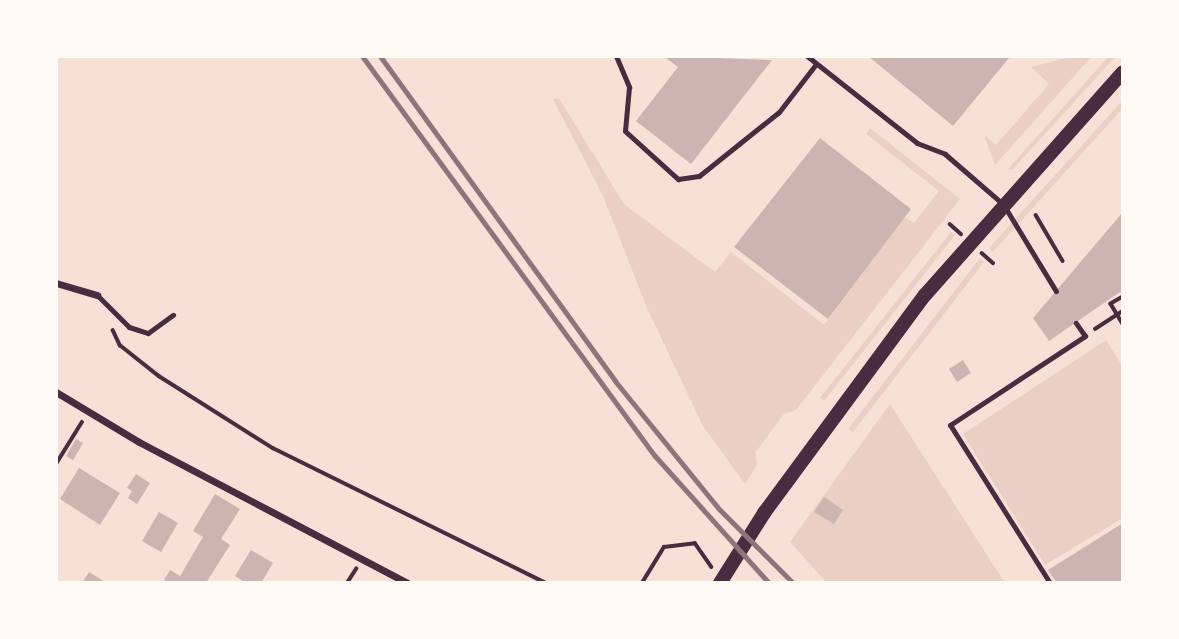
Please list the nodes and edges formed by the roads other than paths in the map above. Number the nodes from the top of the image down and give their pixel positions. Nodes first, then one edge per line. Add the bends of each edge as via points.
1 (616, 56) edge
2 (807, 56) edge
3 (817, 64) junction
4 (1123, 72) edge
5 (1003, 204) junction
6 (56, 283) edge
7 (1056, 291) dead end
8 (97, 295) joint
9 (173, 315) dead end
10 (1076, 323) dead end
11 (56, 392) edge
12 (718, 578) edge
13 (407, 583) edge
14 (1050, 583) edge

1 - 3 lane via 629,87 625,131 678,179 699,176 779,112
2 - 3 lane
3 - 5 lane via 917,143 946,154
4 - 5 main road
5 - 7 lane
5 - 12 main road via 925,295
6 - 8 street
8 - 9 lane via 129,327 148,333
10 - 14 lane via 1085,336 950,425
11 - 13 street

